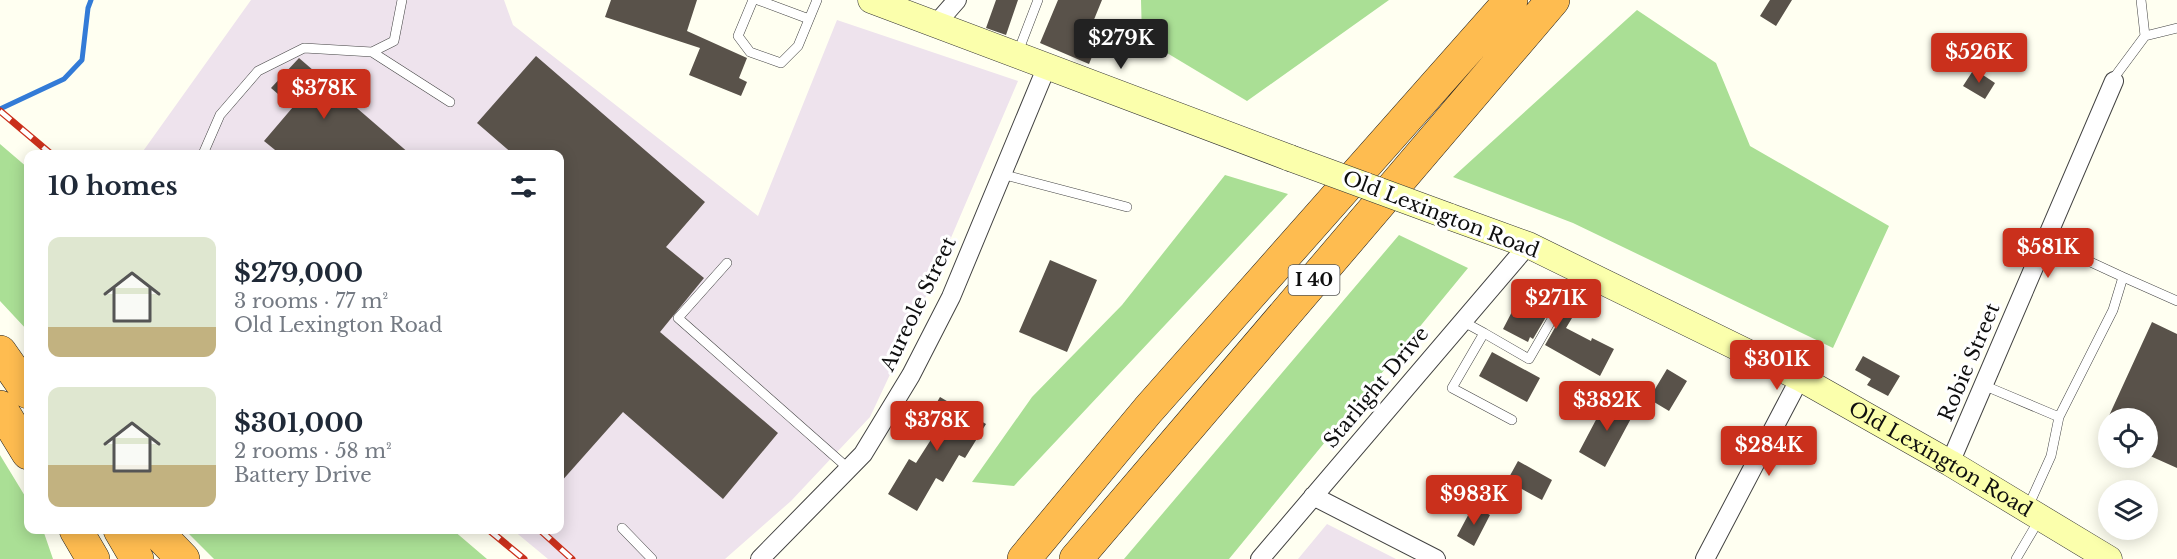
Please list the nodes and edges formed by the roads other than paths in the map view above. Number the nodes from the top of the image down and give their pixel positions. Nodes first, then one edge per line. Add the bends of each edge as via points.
1 (402, 0) edge
2 (756, 0) edge
3 (817, 0) edge
4 (870, 0) edge
5 (957, 0) edge
6 (1038, 0) edge
7 (1510, 0) edge
8 (1553, 0) edge
9 (2141, 0) edge
10 (809, 19) junction
11 (936, 24) junction
12 (2177, 28) edge
13 (2145, 36) junction
14 (372, 52) junction
15 (1017, 54) junction
16 (1047, 66) junction
17 (2114, 81) joint
18 (450, 102) dead end
19 (205, 150) edge
20 (1001, 174) junction
21 (1127, 207) dead end
22 (2045, 241) junction
23 (1528, 245) junction
24 (728, 263) dead end
25 (2123, 277) junction
26 (2177, 302) edge
27 (1555, 314) dead end
28 (1462, 321) junction
29 (1484, 333) junction
30 (0, 345) edge
31 (0, 352) edge
32 (24, 374) edge
33 (1800, 378) junction
34 (1983, 385) junction
35 (24, 386) edge
36 (0, 407) edge
37 (1148, 410) junction
38 (2059, 417) junction
39 (1512, 420) dead end
40 (24, 446) edge
41 (1950, 463) junction
42 (849, 469) junction
43 (1313, 496) junction
44 (2033, 513) junction
45 (622, 528) dead end
46 (63, 534) edge
47 (78, 534) edge
48 (122, 534) edge
49 (159, 534) edge
50 (72, 559) edge
51 (93, 559) edge
52 (137, 559) edge
53 (183, 559) edge
54 (652, 559) edge
55 (760, 559) edge
56 (1000, 559) edge
57 (1024, 559) edge
58 (1076, 559) edge
59 (1260, 559) edge
60 (1436, 559) edge
61 (1705, 559) edge
62 (2016, 559) edge
63 (2109, 559) edge

1 - 14 lane via 394,41
2 - 10 lane
2 - 10 lane via 738,36 750,52 781,63 798,46
3 - 10 lane
4 - 11 main road, Old Lexington Road
5 - 11 street
6 - 15 lane
7 - 37 highway, I 40
8 - 58 highway, I 40
9 - 13 lane
11 - 15 main road, Old Lexington Road
12 - 13 lane
13 - 17 lane
14 - 18 lane
14 - 19 lane via 304,48 258,71 220,115
15 - 16 main road, Old Lexington Road
16 - 20 street, Aureole Street
16 - 23 main road, Old Lexington Road, bridge
17 - 22 street, Robie Street
20 - 21 lane
20 - 42 street, Aureole Street via 951,297 921,356 863,454
22 - 25 lane
22 - 34 street, Robie Street
23 - 28 street, Starlight Drive
23 - 33 main road, Old Lexington Road
24 - 42 lane via 678,318
25 - 26 lane
25 - 38 lane via 2113,310
27 - 29 lane via 1528,360
28 - 29 lane
28 - 43 street, Starlight Drive
29 - 39 lane via 1452,388
30 - 32 highway
31 - 35 highway
33 - 41 main road, Old Lexington Road
33 - 61 street
34 - 38 lane
34 - 41 street, Robie Street
36 - 40 highway
37 - 56 highway
37 - 57 highway, I 40
38 - 44 lane
41 - 44 main road, Old Lexington Road
42 - 55 street, Aureole Street
43 - 59 street, Starlight Drive
43 - 60 street
44 - 62 lane
44 - 63 main road, Old Lexington Road
45 - 54 lane
46 - 50 highway
47 - 51 highway
48 - 52 highway
49 - 53 highway

